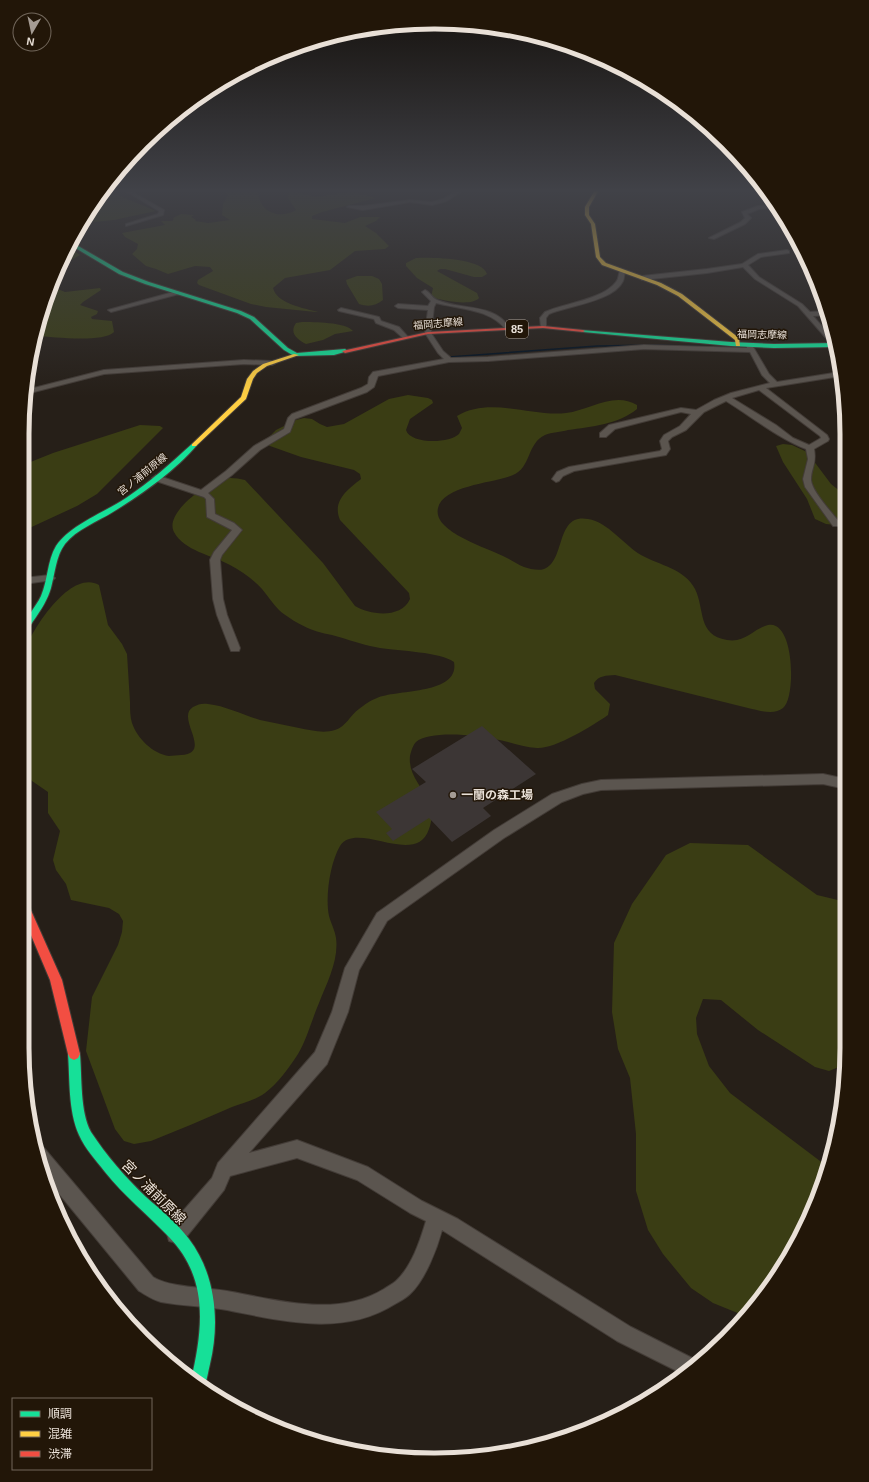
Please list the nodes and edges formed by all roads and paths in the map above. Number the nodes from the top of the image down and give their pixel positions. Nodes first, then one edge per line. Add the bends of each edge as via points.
1 (98, 259) edge
2 (600, 259) edge
3 (753, 259) edge
4 (744, 265) junction
5 (622, 272) junction
6 (642, 278) junction
7 (426, 292) dead end
8 (177, 293) junction
9 (434, 301) junction
10 (398, 306) dead end
11 (431, 308) junction
12 (111, 310) dead end
13 (341, 310) dead end
14 (333, 312) dead end
15 (821, 313) edge
16 (809, 314) junction
17 (378, 322) junction
18 (543, 327) junction
19 (508, 329) junction
20 (428, 333) junction
21 (827, 335) edge
22 (405, 337) junction
23 (738, 345) junction
24 (830, 345) edge
25 (750, 347) junction
26 (296, 355) junction
27 (448, 360) junction
28 (272, 363) junction
29 (836, 375) edge
30 (774, 383) junction
31 (761, 388) junction
32 (31, 391) edge
33 (727, 398) junction
34 (698, 413) junction
35 (603, 435) dead end
36 (810, 448) junction
37 (156, 478) junction
38 (556, 479) dead end
39 (202, 493) junction
40 (836, 524) dead end
41 (50, 578) junction
42 (29, 580) edge
43 (29, 621) edge
44 (235, 648) dead end
45 (840, 783) edge
46 (29, 918) edge
47 (47, 1165) edge
48 (224, 1169) junction
49 (436, 1217) junction
50 (176, 1234) junction
51 (207, 1297) junction
52 (686, 1365) edge
53 (199, 1378) edge

1 - 8 main road via 121,273
2 - 5 main road via 604,264
3 - 4 street
4 - 6 street
4 - 16 street via 757,278 800,305
5 - 6 main road
5 - 18 street via 620,282 610,290 582,303 546,313
6 - 23 main road via 680,295 732,334
7 - 9 street
8 - 12 street
8 - 26 main road via 252,318
9 - 11 street
9 - 19 street via 492,314
10 - 11 street
11 - 20 street
13 - 17 street via 375,317
14 - 17 street
15 - 16 street
16 - 21 street
17 - 22 street via 396,328
18 - 19 main road, 福岡志摩線 / 85
18 - 23 main road, 福岡志摩線 / 85
19 - 20 main road, 福岡志摩線 / 85
20 - 22 main road, 福岡志摩線 / 85
20 - 27 street
22 - 26 main road, 福岡志摩線 / 85 via 334,353
23 - 25 main road, 福岡志摩線 / 85
24 - 25 main road, 福岡志摩線 / 85
25 - 27 street via 644,347
25 - 30 street via 766,375
26 - 28 main road, 宮ノ浦前原線
27 - 39 street via 376,374 371,385 364,390 295,416 287,430 257,448
28 - 32 street via 244,362 104,372
28 - 37 main road, 宮ノ浦前原線 via 254,372 244,398
29 - 30 street
30 - 31 street
31 - 33 street
31 - 36 street via 823,435 825,439
33 - 34 street
33 - 36 street via 790,440
34 - 35 street via 681,410 612,428
34 - 38 street via 684,427 664,438 666,449 663,453 572,469 560,474
36 - 40 street via 812,459 807,479 809,488
37 - 39 street
37 - 41 main road, 宮ノ浦前原線 via 117,508 72,533 58,550
39 - 44 street via 208,494 210,499 210,516 237,530 215,560 218,599
41 - 42 street
41 - 43 main road, 宮ノ浦前原線 via 41,604
45 - 48 street via 823,779 601,785 557,798 499,834 382,917 352,968 340,1012 321,1058
46 - 50 main road, 宮ノ浦前原線 via 56,980 74,1050 78,1106 84,1132 120,1181
47 - 51 street via 146,1284 160,1292
48 - 49 street via 297,1149 362,1172
48 - 50 street via 218,1184
49 - 51 street via 429,1243 413,1275 402,1288 379,1303 357,1311 328,1315 283,1311
49 - 52 street via 624,1334
50 - 51 main road, 宮ノ浦前原線 via 189,1249 200,1271
51 - 53 main road, 宮ノ浦前原線 via 207,1343

